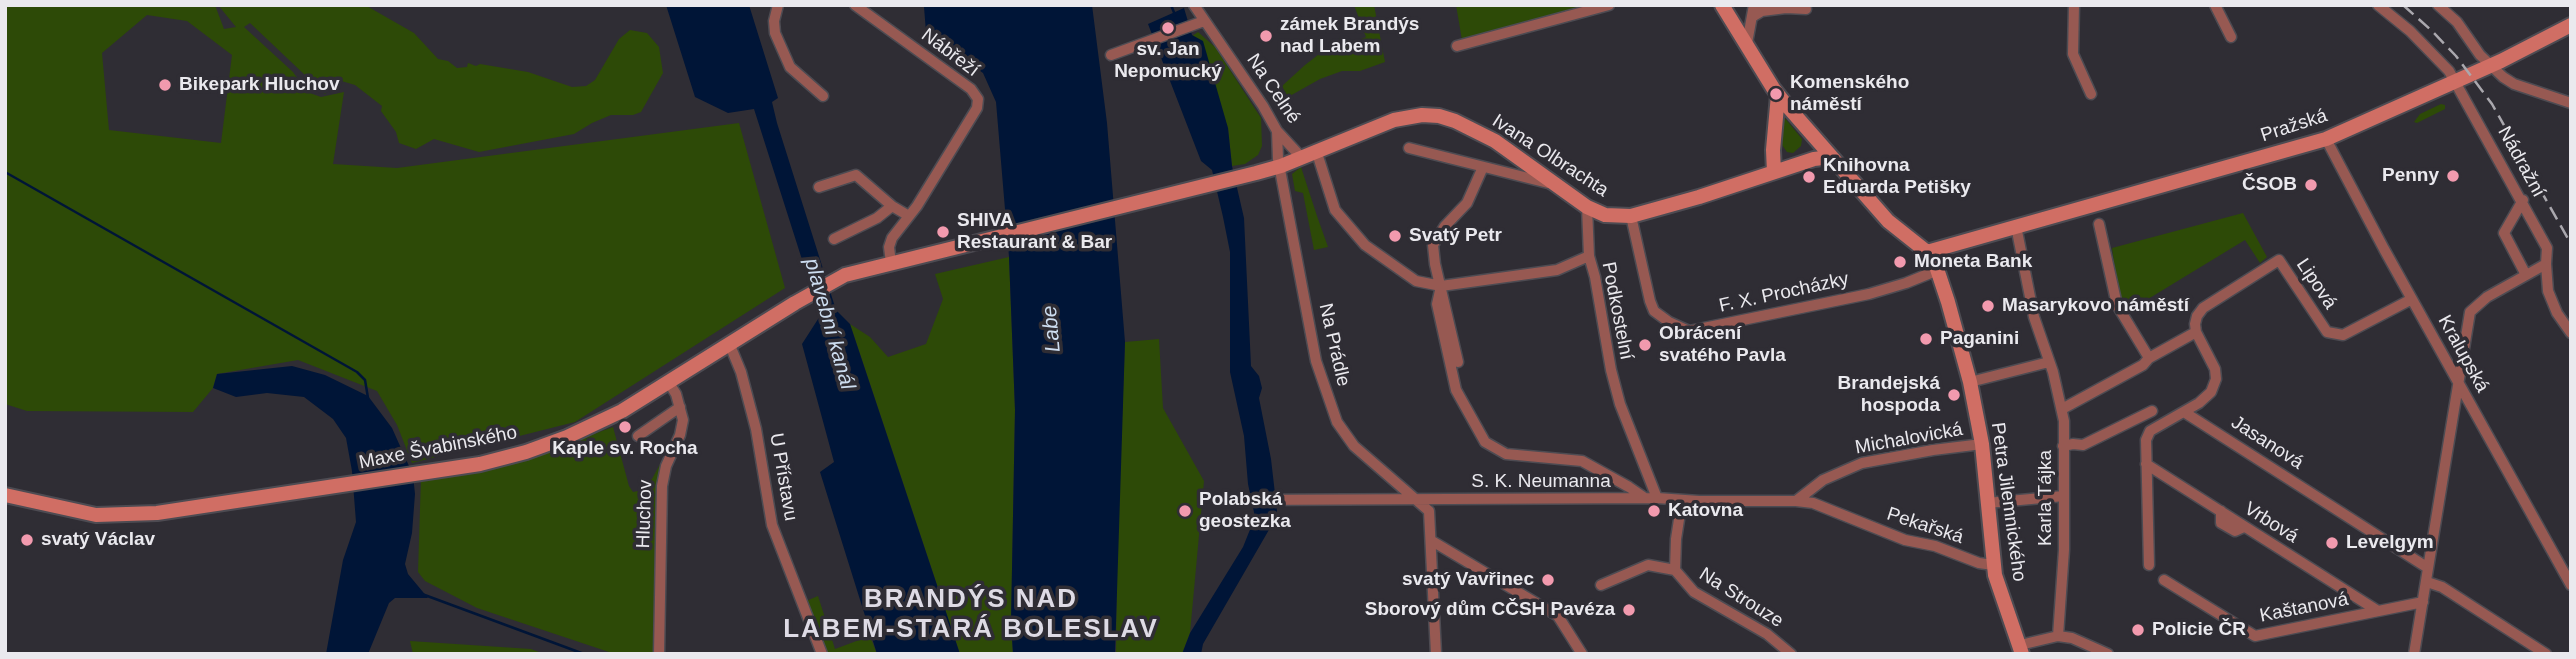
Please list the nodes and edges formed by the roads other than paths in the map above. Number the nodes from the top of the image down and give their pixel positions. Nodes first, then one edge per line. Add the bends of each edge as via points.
1 (778, 5) edge
2 (856, 5) edge
3 (1194, 5) edge
4 (1609, 5) edge
5 (1722, 5) edge
6 (1754, 5) edge
7 (2074, 5) edge
8 (2215, 5) edge
9 (2378, 5) edge
10 (2438, 5) edge
11 (1806, 9) dead end
12 (1752, 17) junction
13 (1204, 21) junction
14 (2571, 25) edge
15 (2231, 37) dead end
16 (1747, 43) junction
17 (1457, 46) dead end
18 (1111, 55) dead end
19 (2490, 66) junction
20 (2456, 81) junction
21 (2091, 94) dead end
22 (1778, 95) junction
23 (823, 96) dead end
24 (2571, 103) edge
25 (1277, 131) junction
26 (2326, 139) junction
27 (1409, 148) dead end
28 (1316, 150) junction
29 (1301, 157) junction
30 (1831, 158) junction
31 (1280, 166) junction
32 (1483, 167) junction
33 (1773, 172) junction
34 (1556, 184) junction
35 (819, 187) dead end
36 (2522, 200) junction
37 (892, 206) junction
38 (1587, 206) junction
39 (909, 216) junction
40 (1631, 216) junction
41 (2099, 224) dead end
42 (2015, 226) junction
43 (834, 239) dead end
44 (958, 246) joint
45 (1927, 252) junction
46 (1589, 256) junction
47 (891, 262) junction
48 (2546, 264) junction
49 (1938, 270) junction
50 (2526, 275) junction
51 (1441, 286) junction
52 (2412, 299) junction
53 (2196, 332) junction
54 (2571, 333) edge
55 (729, 343) junction
56 (2149, 358) junction
57 (1458, 362) dead end
58 (2049, 362) junction
59 (669, 383) junction
60 (2459, 384) junction
61 (1971, 388) junction
62 (680, 407) junction
63 (2062, 409) junction
64 (2152, 411) dead end
65 (2184, 412) junction
66 (638, 436) dead end
67 (1982, 444) junction
68 (2063, 446) junction
69 (2146, 464) junction
70 (5, 495) edge
71 (2064, 496) junction
72 (1416, 498) junction
73 (1645, 498) junction
74 (1657, 498) junction
75 (1241, 500) dead end
76 (1682, 500) junction
77 (1796, 501) junction
78 (1987, 503) junction
79 (1432, 541) junction
80 (1993, 565) junction
81 (2149, 565) dead end
82 (2428, 568) junction
83 (1675, 570) junction
84 (2164, 580) dead end
85 (2427, 582) junction
86 (2571, 585) edge
87 (1601, 586) dead end
88 (2423, 602) junction
89 (2378, 611) junction
90 (2058, 636) junction
91 (2021, 650) edge
92 (659, 654) edge
93 (822, 654) edge
94 (1436, 654) edge
95 (1582, 654) edge
96 (1791, 654) edge
97 (2108, 654) edge
98 (2414, 654) edge
99 (2546, 654) edge

1 - 23 street via 775,33 790,67
2 - 39 street, Nábřeží via 971,89 978,99 978,108
3 - 13 street, Na Celné
4 - 17 street
5 - 16 main road
6 - 12 street
7 - 21 street via 2073,54
8 - 15 street
9 - 20 street, Nádražní via 2410,31
10 - 19 street
11 - 12 street via 1762,11
12 - 16 street
13 - 18 street
13 - 25 street, Na Celné
14 - 19 main road, Pražská
16 - 22 main road
19 - 20 main road, Pražská
19 - 24 street via 2514,84
20 - 26 main road, Pražská
20 - 36 street, Nádražní
22 - 30 main road
22 - 33 main road
25 - 29 street, Na Celné
25 - 31 street, Na Prádle
26 - 42 main road, Pražská
26 - 52 street, Kralupská
27 - 32 street
28 - 29 main road, Ivana Olbrachta
28 - 34 main road, Ivana Olbrachta via 1394,120 1439,116 1495,141
28 - 51 street via 1335,210 1366,244 1416,281
29 - 31 main road, Ivana Olbrachta
30 - 33 main road, Ivana Olbrachta
30 - 45 main road via 1888,221
31 - 44 main road, Ivana Olbrachta
31 - 72 street, Na Prádle via 1316,360 1337,422 1354,446
32 - 34 street
32 - 51 street via 1467,203 1433,245
33 - 40 main road, Ivana Olbrachta
34 - 38 main road, Ivana Olbrachta
35 - 37 street via 856,175
36 - 48 street, Nádražní via 2547,248
36 - 50 street via 2504,233
37 - 39 street
37 - 43 street
38 - 40 main road, Ivana Olbrachta via 1605,215
38 - 46 street, Podkostelní
39 - 47 street, Nábřeží via 890,244
40 - 49 street, F. X. Procházky via 1654,311 1689,331 1869,294
41 - 56 street via 2117,305
42 - 45 main road
42 - 58 street via 2034,317
44 - 47 main road, Maxe Švabinského
45 - 49 main road
46 - 51 street via 1557,270
46 - 74 street, Podkostelní via 1620,404
47 - 55 main road, Maxe Švabinského via 838,279
48 - 50 street
48 - 54 street, Nádražní via 2548,291
49 - 61 main road
50 - 60 street via 2470,312
51 - 57 street
51 - 73 street via 1437,304 1456,390 1485,442 1506,454 1582,461
52 - 53 street, Lipová via 2343,335 2327,332 2279,260 2203,308 2197,316
52 - 60 street, Kralupská
53 - 56 street
53 - 65 street via 2216,379 2211,392
55 - 59 main road, Maxe Švabinského
55 - 93 street, U Přístavu via 756,429 772,525
56 - 63 street
58 - 61 street
58 - 63 street, Karla Tájka
59 - 62 street, Hluchov
59 - 70 main road, Maxe Švabinského via 567,437 445,470 113,516
60 - 82 street
60 - 86 street, Kralupská
61 - 67 main road, Petra Jilemnického
62 - 66 street
62 - 92 street, Hluchov via 680,435 662,486
63 - 68 street, Karla Tájka
64 - 68 street via 2083,445
65 - 69 street via 2150,431
65 - 82 street, Jasanová
67 - 77 street, Michalovická via 1862,463 1823,480
67 - 78 main road, Petra Jilemnického
68 - 71 street, Karla Tájka
69 - 81 street
69 - 89 street, Vrbová
71 - 78 street
71 - 90 street, Karla Tájka
72 - 73 street, S. K. Neumanna
72 - 75 street, S. K. Neumanna
72 - 79 street via 1429,511
73 - 74 street, S. K. Neumanna
74 - 76 street, S. K. Neumanna
76 - 77 street, S. K. Neumanna
76 - 83 street
77 - 80 street, Pekařská
78 - 80 main road, Petra Jilemnického
79 - 94 street
79 - 95 street via 1558,616
80 - 91 main road, Petra Jilemnického
82 - 85 street
83 - 87 street via 1647,565
83 - 96 street, Na Strouze via 1694,592 1767,634
84 - 89 street, Kaštanová via 2255,636
85 - 88 street
85 - 99 street via 2442,586
88 - 89 street, Kaštanová
88 - 98 street
90 - 91 street
90 - 97 street

